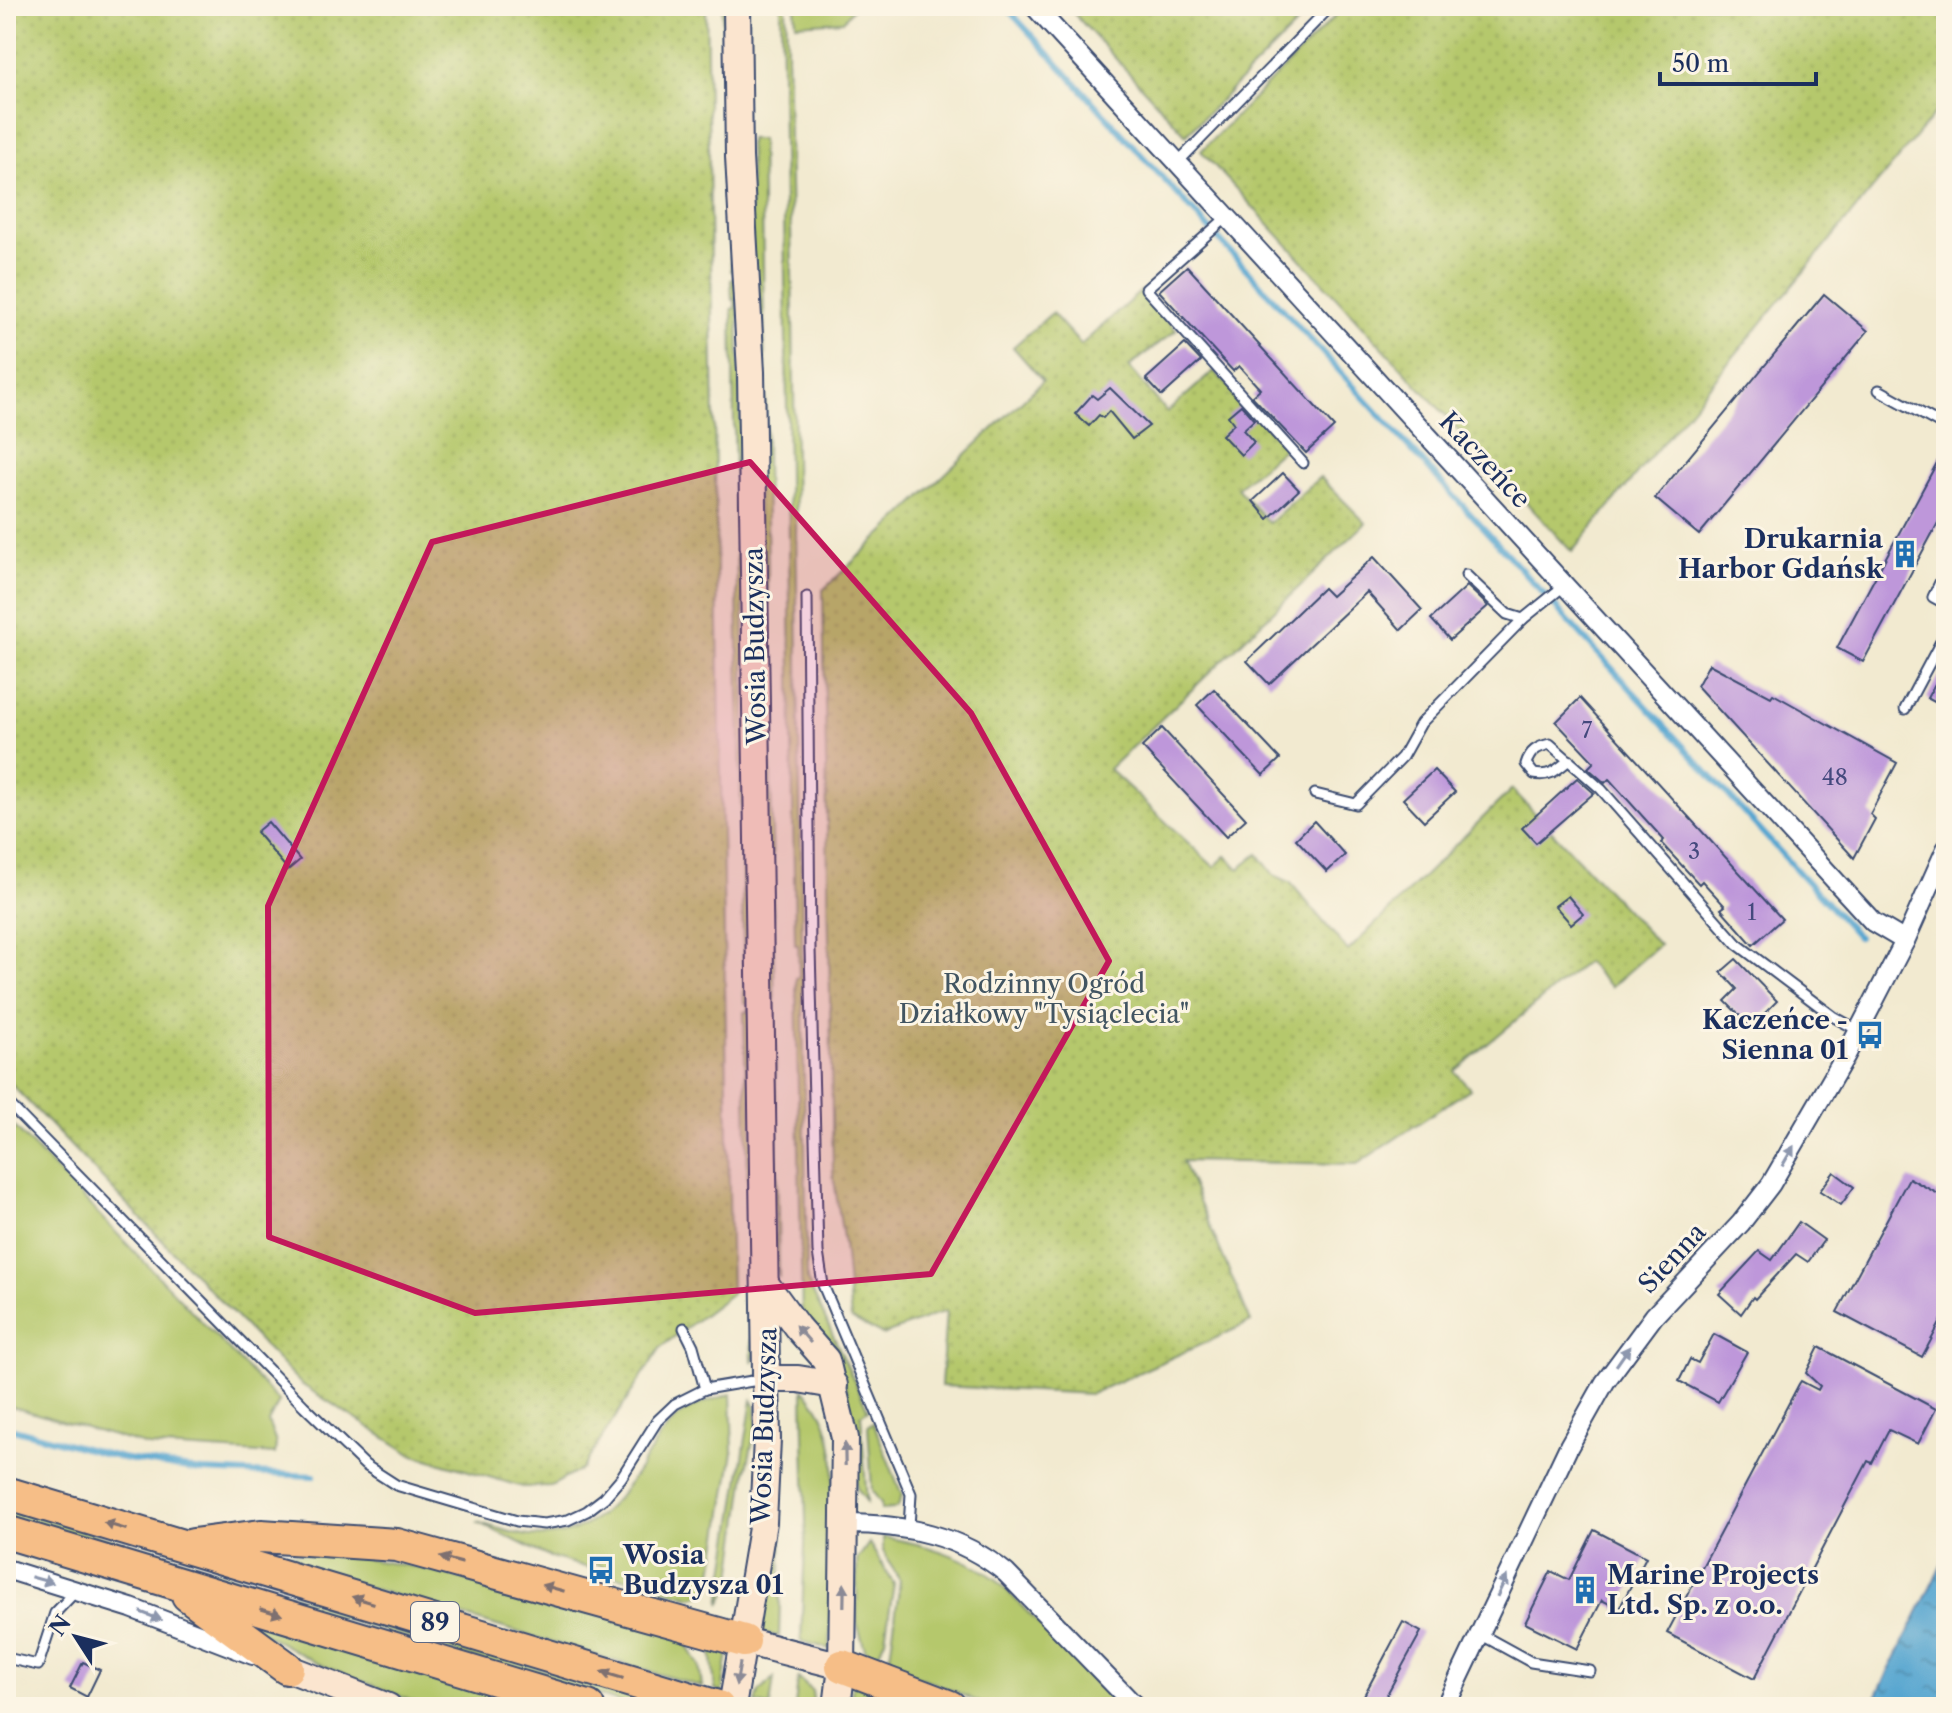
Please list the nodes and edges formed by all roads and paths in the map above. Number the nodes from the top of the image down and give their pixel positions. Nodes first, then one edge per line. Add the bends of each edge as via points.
1 (737, 6) edge
2 (1034, 6) edge
3 (1331, 6) edge
4 (1178, 162) junction
5 (1224, 220) junction
6 (1879, 390) dead end
7 (1946, 427) edge
8 (1303, 463) dead end
9 (1946, 570) edge
10 (1466, 575) dead end
11 (1561, 589) junction
12 (807, 597) dead end
13 (1946, 604) edge
14 (1523, 619) junction
15 (1946, 632) edge
16 (1905, 709) dead end
17 (1569, 760) dead end
18 (1315, 794) dead end
19 (1946, 849) edge
20 (1905, 941) junction
21 (1858, 1030) junction
22 (6, 1101) edge
23 (767, 1286) junction
24 (684, 1328) dead end
25 (767, 1379) junction
26 (834, 1385) junction
27 (705, 1389) junction
28 (6, 1493) edge
29 (846, 1524) junction
30 (909, 1527) junction
31 (6, 1532) edge
32 (182, 1546) junction
33 (6, 1569) edge
34 (169, 1581) junction
35 (77, 1590) junction
36 (1480, 1634) junction
37 (744, 1641) junction
38 (6, 1658) edge
39 (842, 1666) junction
40 (287, 1668) junction
41 (1590, 1671) dead end
42 (388, 1707) edge
43 (588, 1707) edge
44 (718, 1707) edge
45 (732, 1707) edge
46 (837, 1707) edge
47 (950, 1707) edge
48 (1136, 1707) edge
49 (1445, 1707) edge

1 - 23 street, Wosia Budzysza via 751,372
2 - 4 street, Kaczeńce
3 - 4 lane
4 - 5 street, Kaczeńce
5 - 8 lane via 1146,289
5 - 11 street, Kaczeńce
6 - 7 lane
9 - 13 lane via 1933,597
10 - 14 lane via 1507,614
11 - 14 lane
11 - 20 street, Kaczeńce via 1873,922
12 - 30 lane via 818,1252 823,1285 911,1494
14 - 18 lane via 1421,723 1402,757 1356,804
15 - 16 lane
17 - 21 lane via 1601,789 1737,944
19 - 20 street, Sienna
20 - 21 street, Sienna
36 -> 21 street, Sienna via 1605,1382 1654,1316 1771,1184
22 - 27 lane via 304,1406 365,1465 396,1485 517,1521 568,1520 604,1498 657,1421 675,1404
23 - 25 street, Wosia Budzysza
26 -> 23 street, Wosia Budzysza via 826,1360
24 - 27 lane
25 - 26 street
25 - 27 lane
25 - 37 street, Wosia Budzysza via 763,1522
29 -> 26 street, Wosia Budzysza via 845,1438
32 -> 28 highway, 89
29 - 30 street
39 -> 29 street, Wosia Budzysza
30 - 48 street via 950,1540 1006,1573
31 - 34 highway, 89
37 -> 32 highway via 397,1545 261,1536
44 -> 32 highway, 89
33 -> 35 street
34 - 40 highway
34 -> 43 highway, 89
35 - 38 lane via 55,1613 38,1665
35 -> 40 street
36 - 41 lane via 1531,1662
36 - 49 street, Sienna
37 - 39 street
37 -> 45 street, Wosia Budzysza
39 - 46 street, Wosia Budzysza
39 - 47 highway
40 - 42 street

